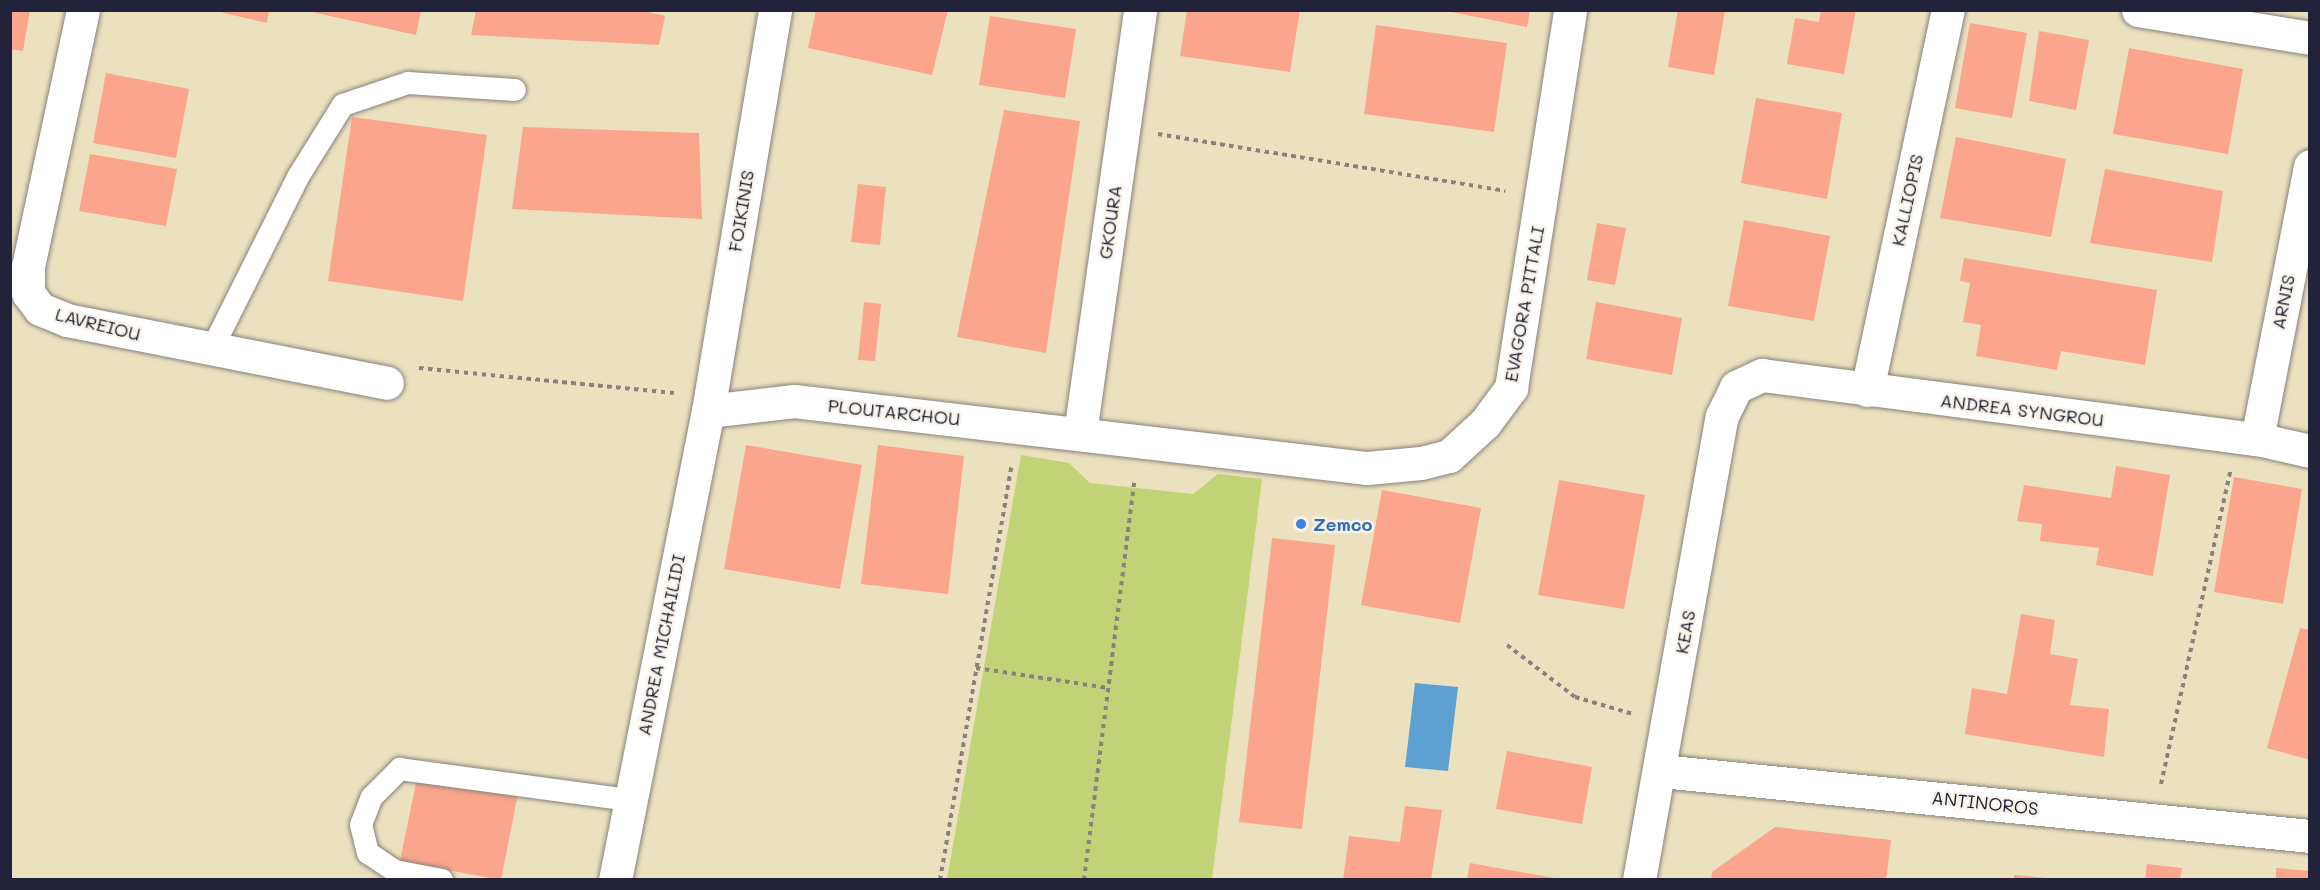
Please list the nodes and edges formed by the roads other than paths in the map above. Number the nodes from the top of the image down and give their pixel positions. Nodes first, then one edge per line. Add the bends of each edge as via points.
1 (83, 10) edge
2 (775, 10) edge
3 (1140, 10) edge
4 (1570, 10) edge
5 (1948, 10) edge
6 (2139, 10) edge
7 (2310, 38) edge
8 (515, 90) dead end
9 (2310, 166) edge
10 (212, 349) junction
11 (387, 383) road end
12 (1736, 387) joint
13 (1867, 390) junction
14 (708, 411) junction
15 (1080, 433) junction
16 (2247, 438) junction
17 (2310, 451) edge
18 (1660, 771) junction
19 (630, 800) junction
20 (2310, 836) edge
21 (442, 879) edge
22 (615, 879) edge
23 (1639, 879) edge

1 - 10 street, LAVREIOU via 28,266 28,293 40,309 67,320
2 - 14 street, FOIKINIS
3 - 15 street, GKOURA
4 - 15 street, EVAGORA PITTALI via 1510,388 1485,423 1449,456 1366,468
5 - 13 street, KALLIOPIS
6 - 7 street
8 - 10 lane via 408,83 343,105 298,177
9 - 16 street, ARNIS
10 - 11 street, LAVREIOU
12 - 13 street, ANDREA SYNGROU via 1762,375
12 - 18 street, KEAS via 1722,416
13 - 16 street, ANDREA SYNGROU
14 - 15 street, PLOUTARCHOU via 794,401
14 - 19 street, ANDREA MICHAILIDI
16 - 17 street, ANDREA SYNGROU
18 - 20 street, ANTINOROS
18 - 23 street, KEAS
19 - 21 lane via 400,769 372,797 361,825 368,853 395,871
19 - 22 street, ANDREA MICHAILIDI

